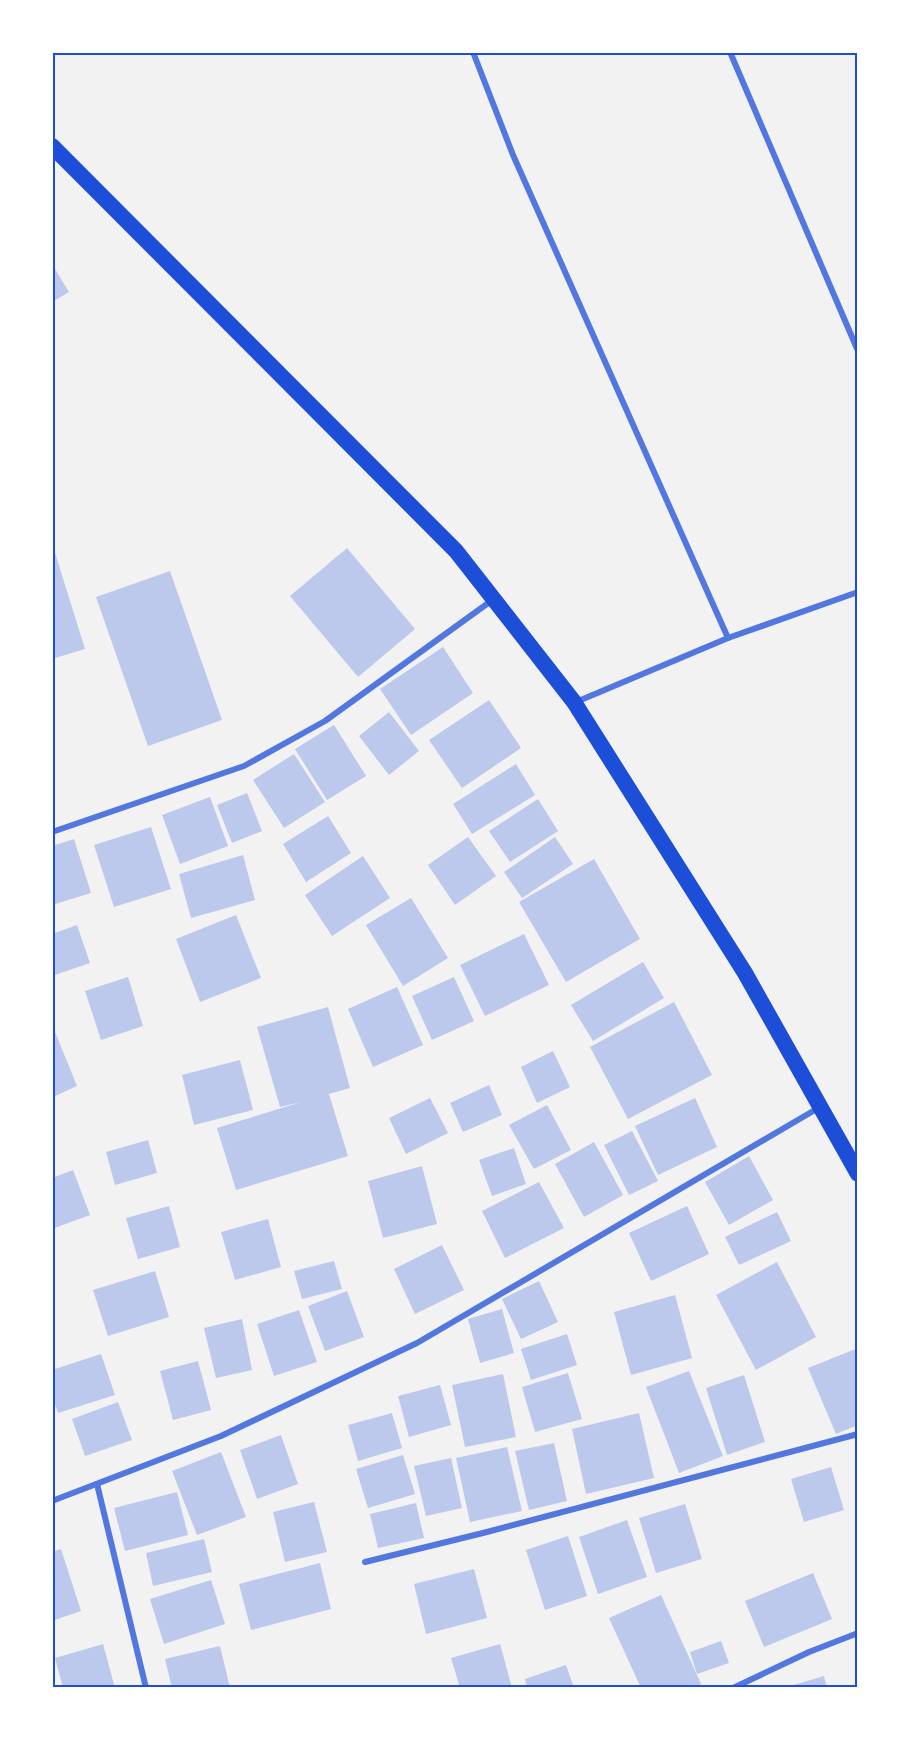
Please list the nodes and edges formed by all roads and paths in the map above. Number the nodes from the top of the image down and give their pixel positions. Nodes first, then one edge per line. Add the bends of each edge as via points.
1 (472, 52) edge
2 (730, 52) edge
3 (52, 146) edge
4 (858, 351) edge
5 (858, 592) edge
6 (494, 599) junction
7 (728, 638) junction
8 (574, 702) junction
9 (52, 832) edge
10 (820, 1107) junction
11 (858, 1174) edge
12 (858, 1434) edge
13 (97, 1484) junction
14 (52, 1501) edge
15 (365, 1562) dead end
16 (858, 1633) edge
17 (146, 1688) edge
18 (733, 1688) edge

1 - 7 street via 513,155
2 - 4 street
3 - 6 highway via 456,552
5 - 7 street
6 - 8 highway
6 - 9 street via 325,721 243,766
7 - 8 street
8 - 10 highway via 745,973
10 - 11 highway
10 - 13 street via 417,1343 221,1436
12 - 15 street
13 - 14 street
13 - 17 street
16 - 18 street

